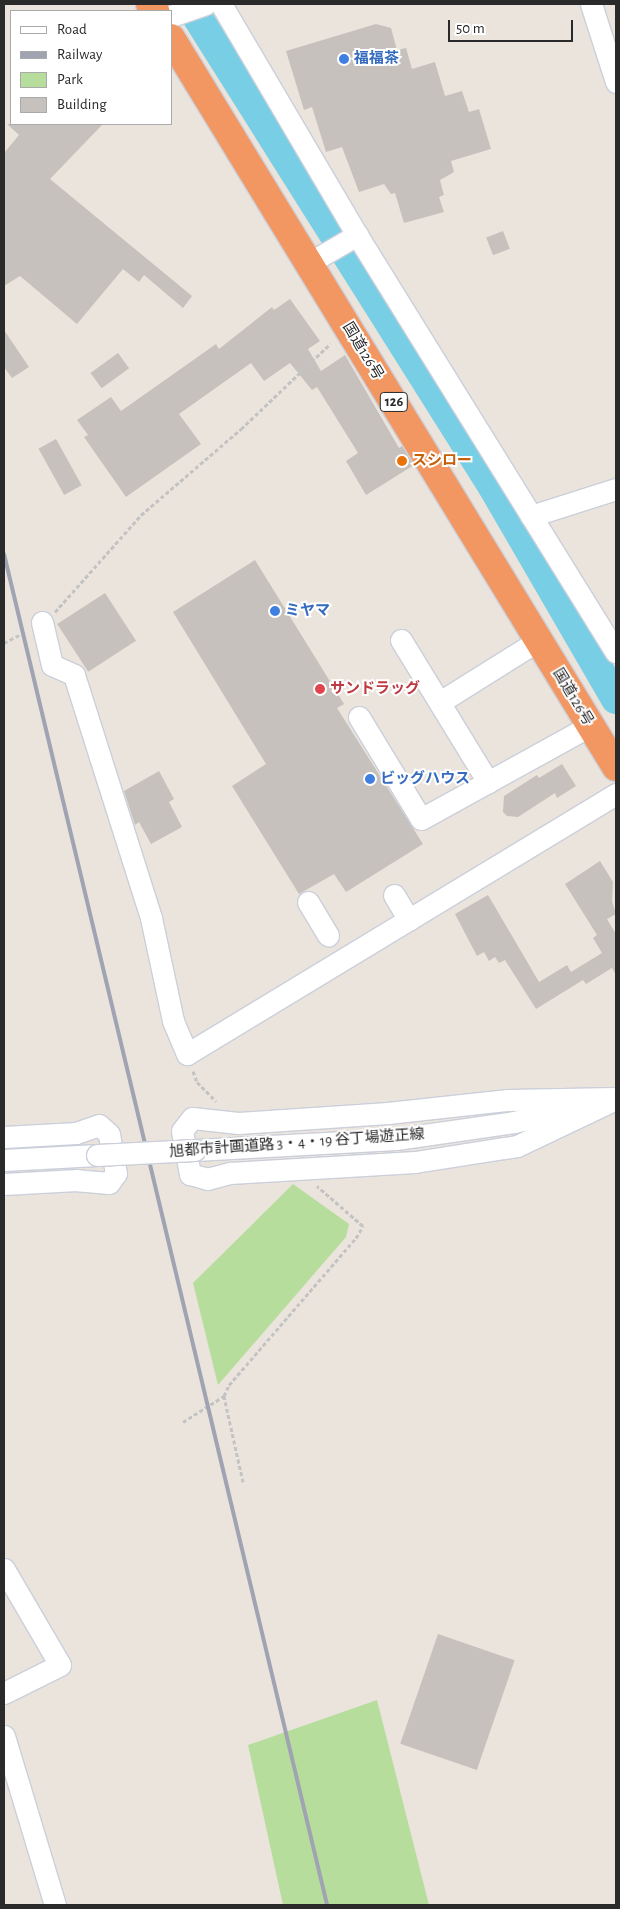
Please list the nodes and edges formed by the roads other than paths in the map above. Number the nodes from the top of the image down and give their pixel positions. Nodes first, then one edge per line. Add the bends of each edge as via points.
1 (205, 4) edge
2 (221, 4) edge
3 (591, 4) edge
4 (172, 19) edge
5 (172, 25) edge
6 (616, 82) edge
7 (358, 235) junction
8 (310, 263) junction
9 (616, 489) edge
10 (532, 516) junction
11 (42, 622) road end
12 (401, 640) dead end
13 (539, 640) junction
14 (616, 652) edge
15 (440, 702) junction
16 (359, 717) dead end
17 (590, 724) junction
18 (616, 766) edge
19 (488, 782) junction
20 (616, 794) edge
21 (394, 895) dead end
22 (308, 902) dead end
23 (409, 920) junction
24 (328, 935) dead end
25 (616, 1099) edge
26 (4, 1138) edge
27 (4, 1160) edge
28 (4, 1184) edge
29 (4, 1569) edge
30 (4, 1693) edge
31 (4, 1736) edge
32 (55, 1905) edge

1 - 4 street
2 - 7 street
3 - 6 street
5 - 8 highway, 国道126号 / 126
7 - 8 street
7 - 10 street
8 - 13 highway, 国道126号 / 126 via 434,486 494,583
9 - 10 street
10 - 14 street
11 - 23 street via 52,665 74,675 150,918 173,1022 187,1054
12 - 15 street
13 - 15 street
13 - 17 highway, 国道126号 / 126
15 - 19 street
16 - 19 street via 421,819
17 - 18 highway, 国道126号 / 126
17 - 19 street
20 - 23 street
21 - 23 street
22 - 24 street
25 - 25 street via 517,1146 415,1162 257,1171 207,1179 190,1174 182,1131 192,1118 238,1123 388,1113 507,1100
25 - 27 street, 旭都市計画道路 3・4・19 谷丁場遊正線, bridge via 514,1122 396,1140
26 - 28 street via 76,1133 98,1126 109,1134 116,1173 109,1183 77,1180
29 - 30 street via 60,1664
31 - 32 street

